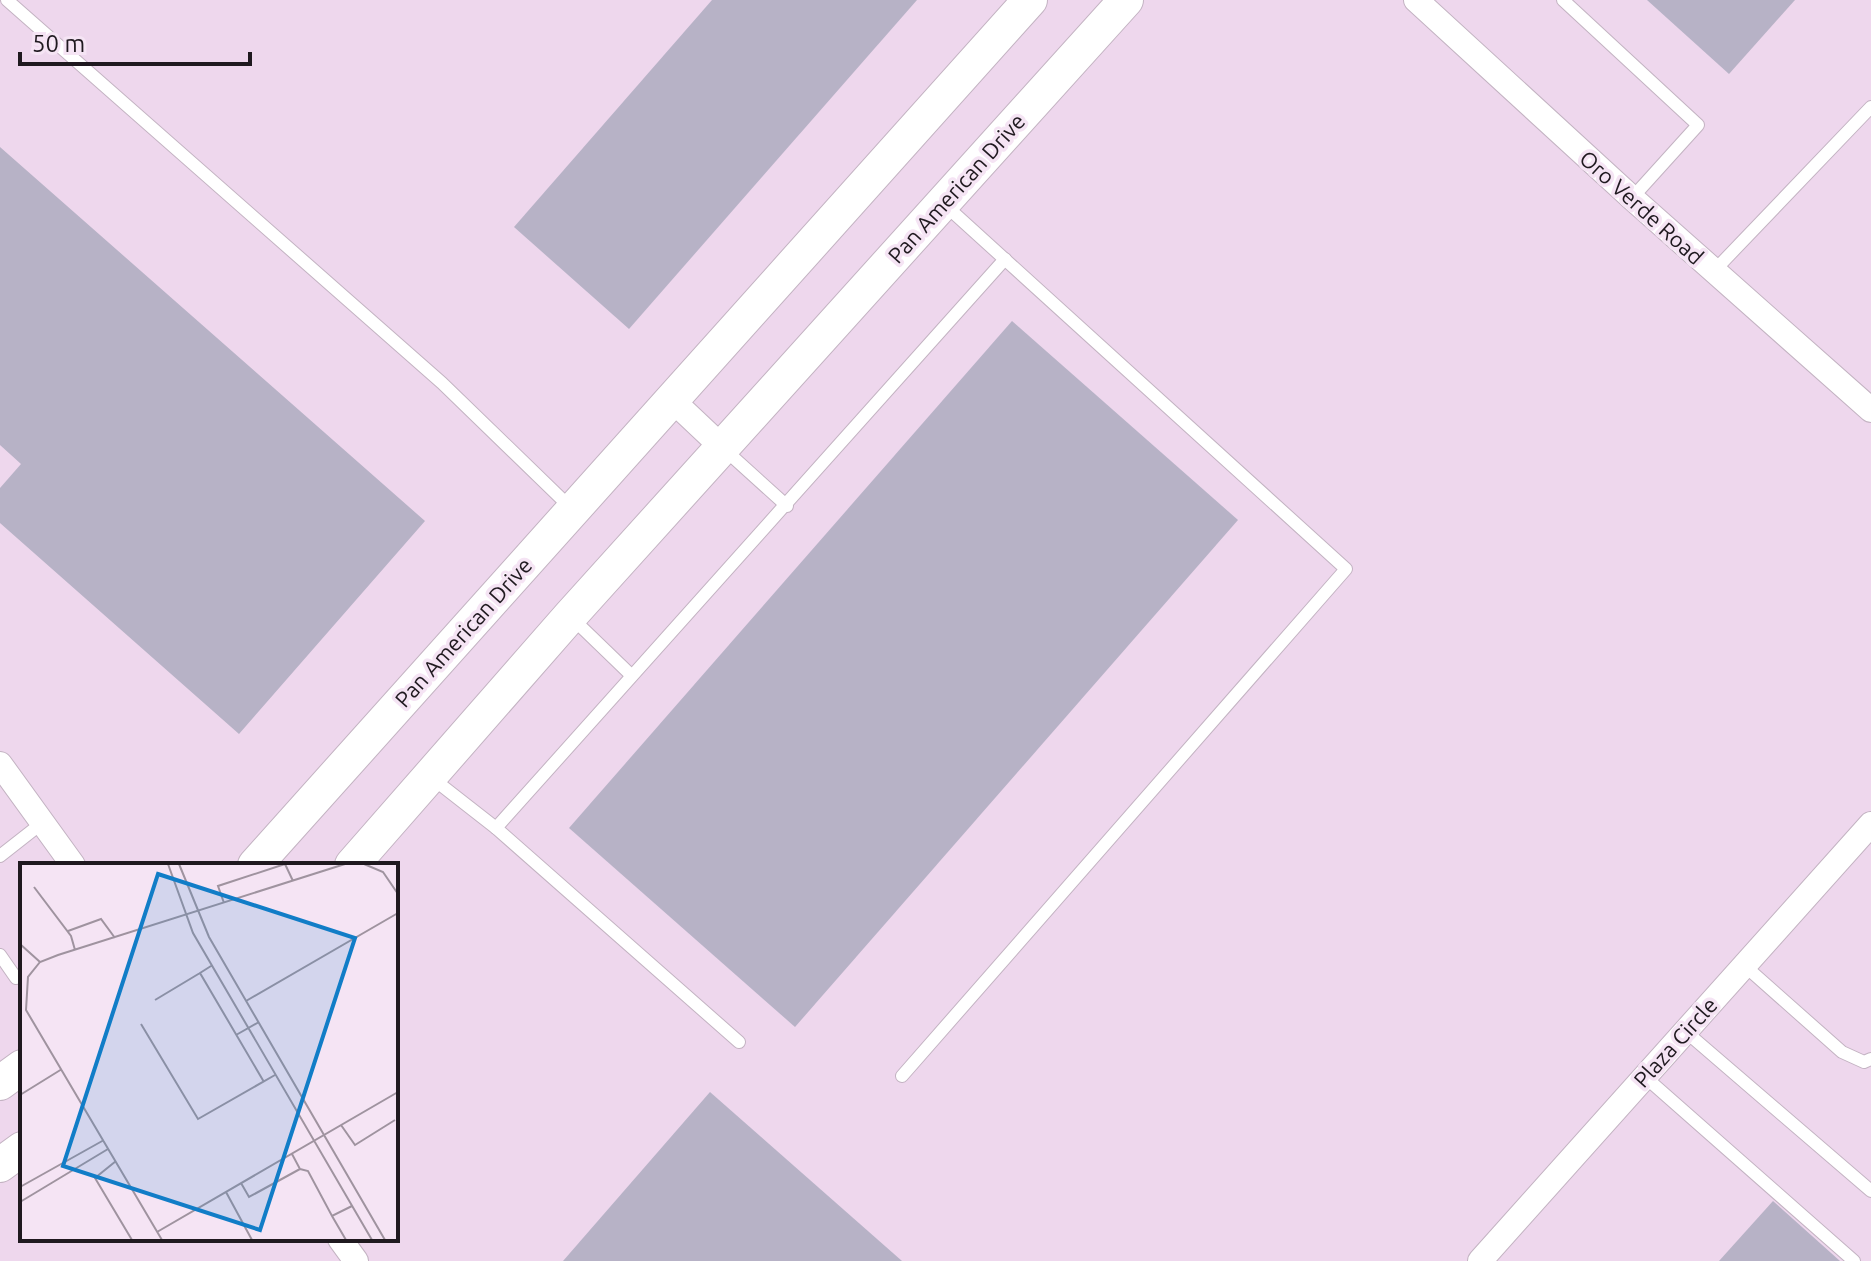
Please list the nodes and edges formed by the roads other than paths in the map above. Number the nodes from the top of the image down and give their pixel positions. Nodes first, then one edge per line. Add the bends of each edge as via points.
1 (7, 0) edge
2 (1030, 0) edge
3 (1126, 0) edge
4 (1416, 0) edge
5 (1563, 0) edge
6 (1871, 107) edge
7 (1632, 198) junction
8 (943, 203) junction
9 (1005, 259) junction
10 (1714, 271) junction
11 (670, 398) junction
12 (1871, 410) edge
13 (723, 448) junction
14 (787, 506) junction
15 (572, 509) junction
16 (570, 616) junction
17 (631, 675) junction
18 (0, 764) edge
19 (432, 778) junction
20 (42, 823) junction
21 (1871, 824) edge
22 (496, 828) junction
23 (0, 856) edge
24 (72, 863) edge
25 (257, 863) edge
26 (354, 863) edge
27 (0, 955) edge
28 (1745, 966) junction
29 (16, 978) dead end
30 (1685, 1031) junction
31 (739, 1042) dead end
32 (1871, 1059) edge
33 (20, 1068) edge
34 (902, 1076) dead end
35 (1644, 1076) junction
36 (0, 1083) edge
37 (20, 1150) edge
38 (0, 1165) edge
39 (1871, 1191) edge
40 (341, 1241) edge
41 (356, 1261) edge
42 (1480, 1261) edge
43 (1854, 1261) edge

1 - 15 lane via 442,383
2 - 11 street, Pan American Drive
3 - 8 street, Pan American Drive
4 - 7 street, Oro Verde Road
5 - 7 lane via 1698,125
6 - 10 lane
7 - 10 street, Oro Verde Road
8 - 9 lane
8 - 13 street, Pan American Drive
9 - 14 lane
9 - 34 lane via 1346,569
10 - 12 street, Oro Verde Road
11 - 13 street
11 - 15 street, Pan American Drive
13 - 14 lane
13 - 16 street, Pan American Drive
14 - 17 lane
15 - 25 street, Pan American Drive
16 - 17 lane
16 - 19 street, Pan American Drive
17 - 22 lane
18 - 20 street
19 - 22 lane
19 - 26 street, Pan American Drive
20 - 23 lane
20 - 24 street
21 - 28 street, Plaza Circle
22 - 31 lane
27 - 29 lane
28 - 30 street, Plaza Circle
28 - 32 lane via 1842,1052 1864,1062
30 - 35 street, Plaza Circle
30 - 39 lane
33 - 36 street
35 - 42 street, Plaza Circle
35 - 43 lane
37 - 38 street
40 - 41 street

